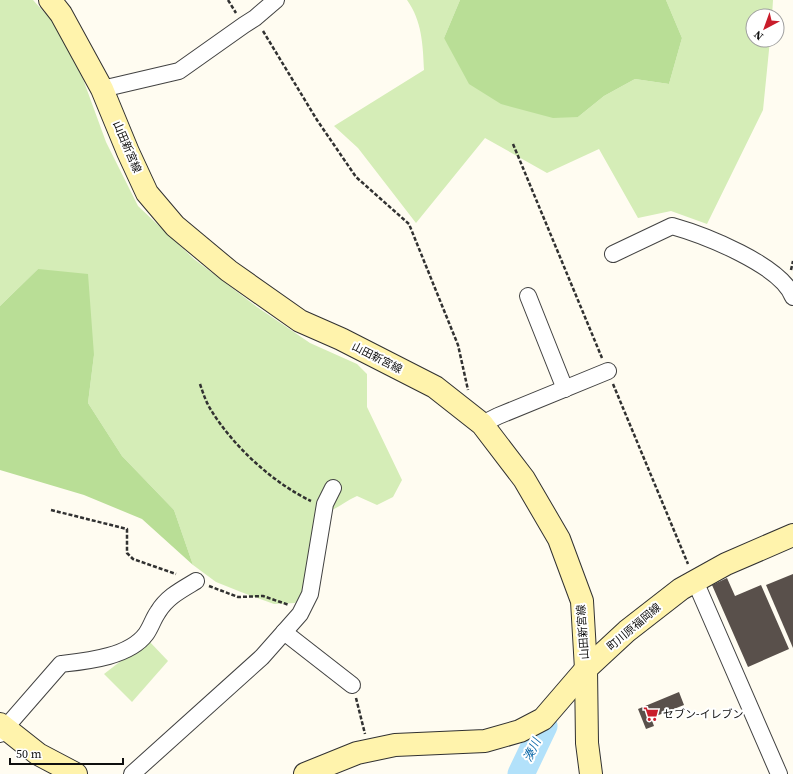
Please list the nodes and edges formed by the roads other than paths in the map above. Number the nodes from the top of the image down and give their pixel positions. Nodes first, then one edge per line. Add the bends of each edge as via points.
1 (50, 0) edge
2 (276, 0) edge
3 (102, 89) junction
4 (614, 254) dead end
5 (528, 296) dead end
6 (793, 297) edge
7 (608, 372) dead end
8 (565, 389) junction
9 (482, 424) junction
10 (333, 488) dead end
11 (793, 535) edge
12 (196, 581) road end
13 (696, 581) junction
14 (284, 632) junction
15 (586, 669) junction
16 (352, 685) road end
17 (1, 728) edge
18 (76, 774) edge
19 (132, 774) edge
20 (304, 774) edge
21 (591, 774) edge
22 (779, 774) edge

1 - 3 main road, 山田新宮線 via 61,14
2 - 3 street via 255,18 179,71
3 - 9 main road, 山田新宮線 via 147,193 175,226 229,271 300,321 435,387
4 - 6 street via 672,226 696,232 755,260 790,288
5 - 8 street
7 - 8 street
8 - 9 street
9 - 15 main road, 山田新宮線 via 524,480 559,539 582,600
10 - 14 street via 324,508 310,594 302,610
11 - 13 main road, 町川原福岡線 via 726,564
12 - 17 street via 169,597 146,634 126,650 89,661 61,664
13 - 15 main road, 町川原福岡線 via 680,589 627,631
13 - 22 street
14 - 16 street
14 - 19 street via 262,657
15 - 20 main road, 町川原福岡線 via 543,719 520,731 485,741 395,745 357,753
15 - 21 main road, 山田新宮線 via 587,743
17 - 18 main road via 38,754

